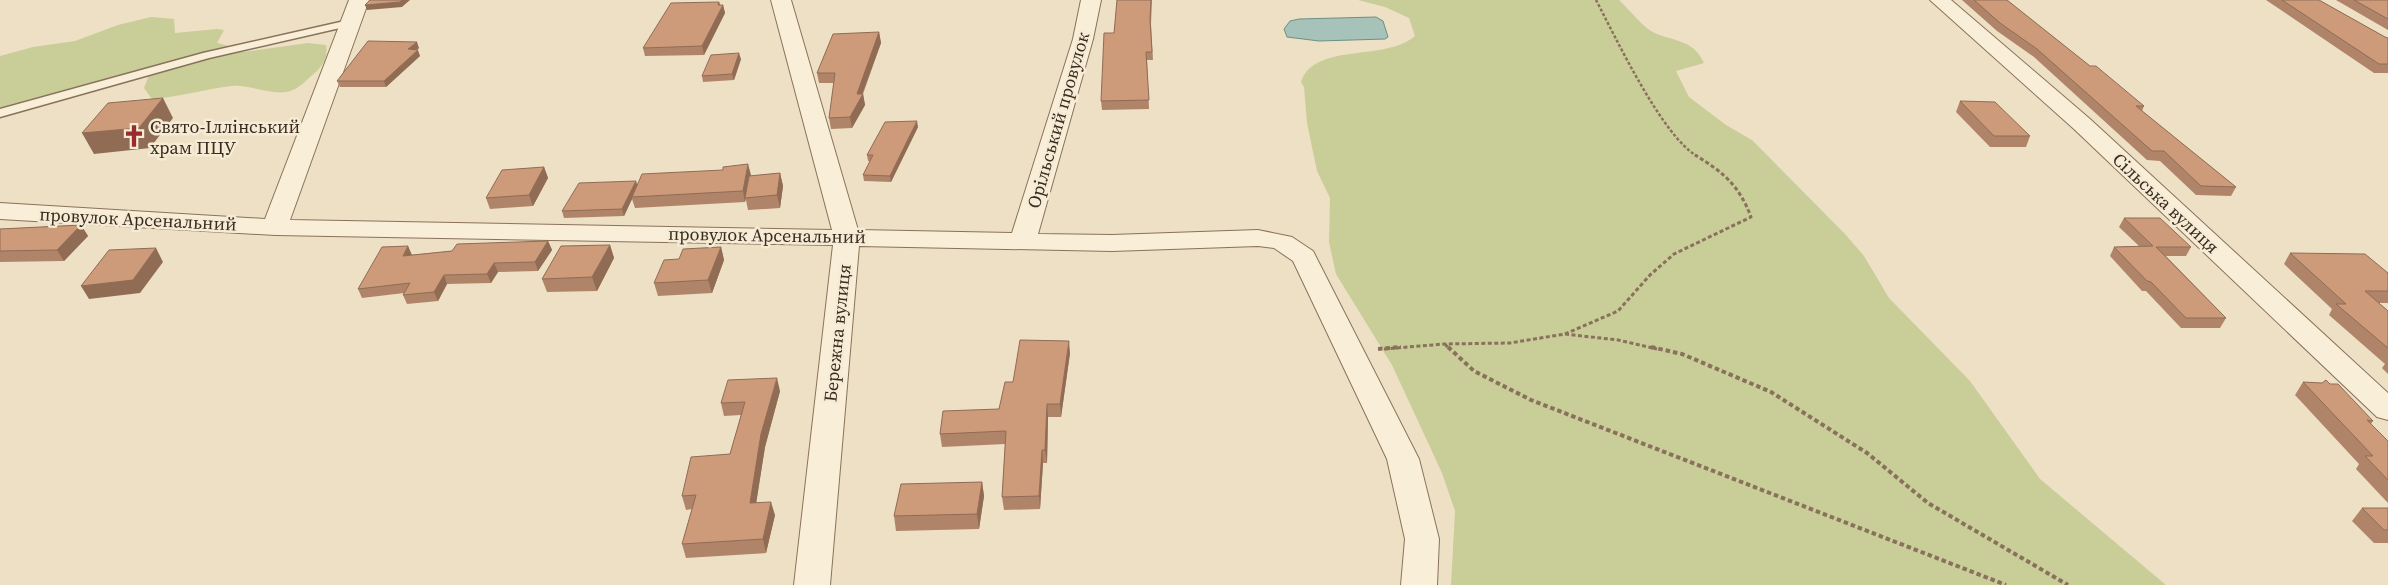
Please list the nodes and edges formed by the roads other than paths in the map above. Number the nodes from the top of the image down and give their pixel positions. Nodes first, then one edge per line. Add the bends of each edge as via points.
1 (359, 0) edge
2 (781, 0) edge
3 (1092, 0) edge
4 (1940, 0) edge
5 (349, 23) junction
6 (0, 114) edge
7 (0, 211) edge
8 (275, 227) junction
9 (847, 236) junction
10 (1023, 240) junction
11 (2388, 410) edge
12 (812, 585) edge
13 (1420, 585) edge

1 - 5 street
2 - 9 street, Бережна вулиця
3 - 10 street, Орільський провулок
4 - 11 street, Сільська вулиця via 2082,124
5 - 6 lane via 207,55
5 - 8 street
7 - 8 street, провулок Арсенальний
8 - 9 street, провулок Арсенальний
9 - 10 street, провулок Арсенальний
9 - 12 street, Бережна вулиця
10 - 13 street, провулок Арсенальний via 1112,243 1258,238 1291,245 1304,257 1403,459 1422,539

